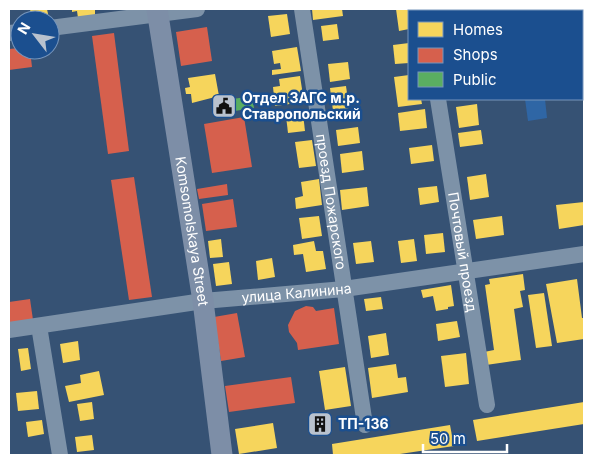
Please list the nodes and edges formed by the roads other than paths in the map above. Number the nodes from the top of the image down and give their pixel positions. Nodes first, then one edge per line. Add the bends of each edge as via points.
1 (197, 9) edge
2 (302, 9) edge
3 (157, 12) edge
4 (60, 27) edge
5 (438, 100) edge
6 (584, 254) edge
7 (466, 271) junction
8 (344, 288) junction
9 (203, 301) junction
10 (39, 326) junction
11 (9, 330) edge
12 (487, 404) dead end
13 (365, 425) dead end
14 (60, 455) edge
15 (222, 455) edge

1 - 3 street
2 - 8 street, проезд Пожарского
3 - 4 street
3 - 9 main road, Komsomolskaya Street
5 - 7 street, Почтовый проезд
6 - 7 street, улица Калинина
7 - 8 street, улица Калинина
7 - 12 street, Почтовый проезд
8 - 9 street, улица Калинина
8 - 13 street, проезд Пожарского
9 - 10 street, улица Калинина
9 - 15 main road, Komsomolskaya Street
10 - 11 street, улица Калинина
10 - 14 street

